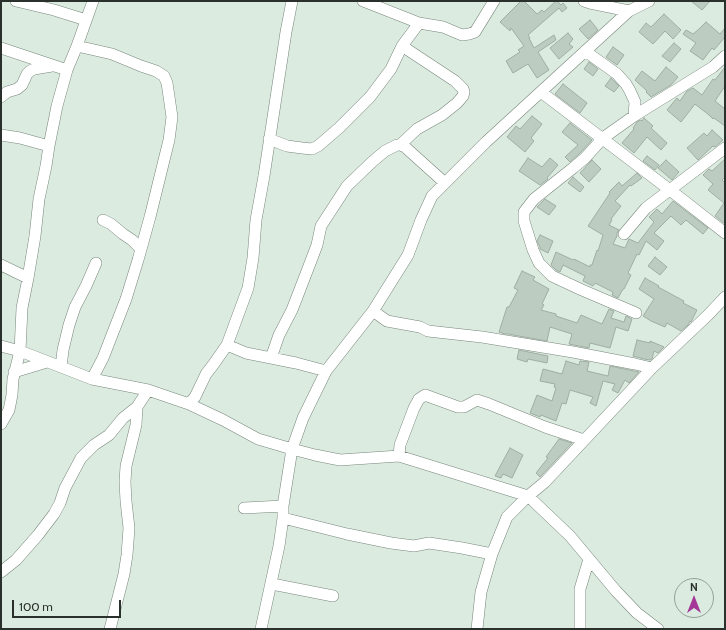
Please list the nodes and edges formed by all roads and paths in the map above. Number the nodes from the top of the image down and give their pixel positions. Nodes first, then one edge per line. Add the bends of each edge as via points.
1 (16, 1) edge
2 (93, 1) edge
3 (292, 1) edge
4 (363, 1) edge
5 (494, 1) edge
6 (584, 1) edge
7 (649, 1) edge
8 (629, 11) junction
9 (86, 20) junction
10 (418, 23) junction
11 (77, 46) junction
12 (402, 46) junction
13 (1, 48) edge
14 (585, 51) junction
15 (725, 56) edge
16 (52, 65) junction
17 (67, 70) junction
18 (541, 92) junction
19 (1, 97) edge
20 (634, 116) junction
21 (1, 135) edge
22 (603, 138) junction
23 (270, 139) junction
24 (400, 145) junction
25 (49, 146) junction
26 (725, 148) edge
27 (445, 183) junction
28 (670, 190) junction
29 (103, 220) dead end
30 (725, 233) edge
31 (624, 234) dead end
32 (141, 249) junction
33 (96, 263) dead end
34 (1, 265) edge
35 (28, 278) junction
36 (725, 297) edge
37 (373, 311) junction
38 (636, 313) dead end
39 (227, 344) junction
40 (1, 346) edge
41 (20, 352) junction
42 (271, 358) junction
43 (47, 362) junction
44 (61, 367) junction
45 (652, 368) junction
46 (326, 371) junction
47 (14, 372) junction
48 (92, 379) junction
49 (148, 390) junction
50 (189, 404) junction
51 (137, 407) junction
52 (1, 424) edge
53 (584, 440) junction
54 (292, 449) junction
55 (398, 456) junction
56 (528, 496) junction
57 (284, 506) junction
58 (244, 508) dead end
59 (283, 518) junction
60 (492, 554) junction
61 (589, 559) junction
62 (1, 572) edge
63 (272, 584) junction
64 (333, 596) dead end
65 (110, 629) edge
66 (261, 629) edge
67 (477, 629) edge
68 (580, 629) edge
69 (658, 629) edge

1 - 9 street
2 - 9 street
3 - 23 street
4 - 10 street
5 - 10 street via 475,32 469,34 462,35 443,27
6 - 8 street
7 - 8 street
8 - 14 street
9 - 11 street
10 - 12 street
11 - 17 street
11 - 32 street via 112,54 156,71 164,76 167,83 172,117 169,140
12 - 23 street via 391,69 370,97 318,146 312,150 287,146
12 - 24 street via 456,81 464,92 463,96 442,115 417,129
13 - 16 street
14 - 18 street
14 - 20 street via 626,84 635,102
15 - 20 street via 713,67
16 - 17 street
16 - 19 street via 30,71 22,85
17 - 25 street
18 - 22 street
18 - 27 street
20 - 22 street
21 - 25 street
22 - 28 street
22 - 38 street via 574,168 534,199 524,212 524,221 539,263 552,276
23 - 39 street via 256,220 248,288
24 - 27 street
24 - 42 street via 385,151 347,186 321,226 317,245
25 - 35 street
26 - 28 street
27 - 37 street via 432,196 408,255
28 - 30 street
28 - 31 street via 646,208
29 - 32 street
32 - 48 street via 126,299
33 - 44 street via 75,307
34 - 35 street
35 - 41 street via 22,308
36 - 45 street
37 - 45 street via 387,320 428,331 543,347
37 - 46 street
39 - 42 street via 246,353
39 - 50 street
40 - 41 street
41 - 43 street
41 - 47 street
42 - 46 street
43 - 44 street
43 - 47 street
44 - 48 street
45 - 53 street
46 - 54 street via 302,418
47 - 52 street via 9,410
48 - 49 street
49 - 50 street
49 - 51 street
50 - 54 street via 258,439
51 - 62 street via 81,458 54,514 16,560
51 - 65 street via 136,425 126,466 126,501 130,528 127,555
53 - 55 street via 477,400 464,407 458,407 425,395 419,398 414,408
53 - 56 street via 545,482
54 - 55 street via 340,460
54 - 57 street
55 - 56 street
56 - 60 street via 507,517
56 - 61 street via 570,536
57 - 58 street
57 - 59 street
59 - 60 street via 390,543 414,546 428,544
59 - 63 street
60 - 67 street via 481,592
61 - 68 street via 580,589
61 - 69 street via 616,591
63 - 64 street
63 - 66 street

